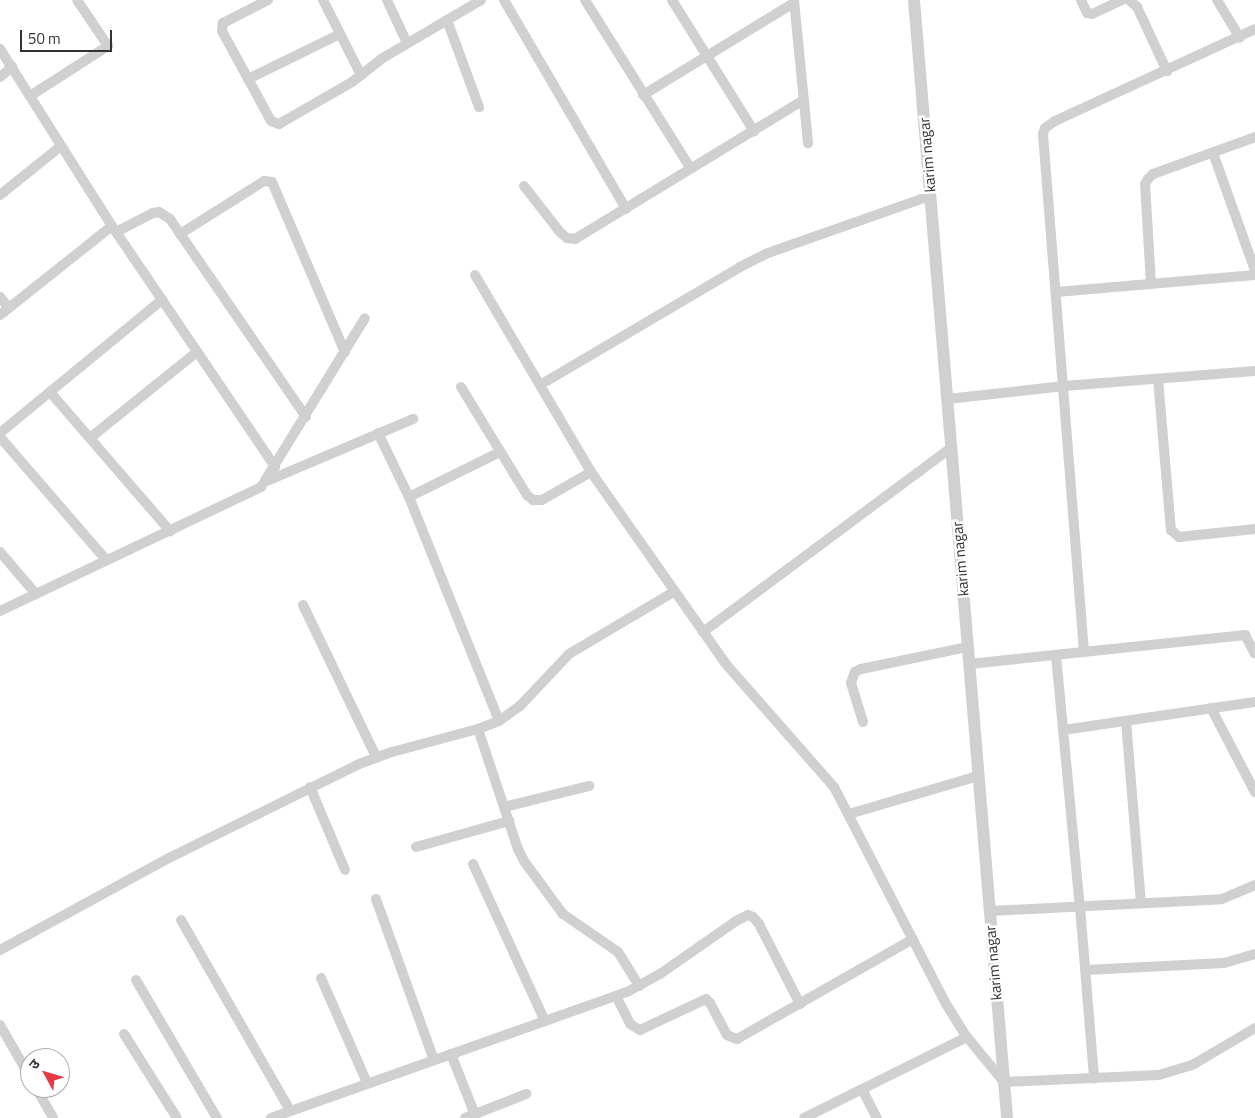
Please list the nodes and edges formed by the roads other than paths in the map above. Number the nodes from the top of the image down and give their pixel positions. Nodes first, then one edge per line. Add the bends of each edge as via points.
1 (77, 0) edge
2 (268, 0) edge
3 (323, 0) edge
4 (386, 0) edge
5 (481, 0) edge
6 (504, 0) edge
7 (585, 0) edge
8 (672, 0) edge
9 (914, 0) edge
10 (1081, 0) edge
11 (1122, 0) edge
12 (1129, 0) edge
13 (1218, 0) edge
14 (794, 2) edge
15 (447, 20) junction
16 (1255, 29) edge
17 (340, 34) junction
18 (1240, 38) junction
19 (407, 43) junction
20 (0, 49) edge
21 (705, 57) junction
22 (12, 68) junction
23 (1167, 71) junction
24 (361, 75) junction
25 (0, 77) edge
26 (248, 79) junction
27 (643, 95) junction
28 (30, 96) junction
29 (804, 100) junction
30 (480, 107) dead end
31 (754, 131) junction
32 (1255, 137) edge
33 (808, 143) dead end
34 (61, 146) junction
35 (1213, 153) junction
36 (691, 169) junction
37 (524, 186) dead end
38 (0, 195) edge
39 (930, 196) junction
40 (626, 209) junction
41 (114, 229) junction
42 (180, 234) junction
43 (1255, 270) edge
44 (1255, 275) edge
45 (475, 276) dead end
46 (1151, 284) junction
47 (1056, 292) junction
48 (0, 297) edge
49 (162, 300) junction
50 (9, 308) junction
51 (0, 316) edge
52 (365, 318) dead end
53 (197, 352) junction
54 (345, 352) junction
55 (1255, 371) edge
56 (1158, 379) junction
57 (540, 385) junction
58 (1064, 386) junction
59 (462, 387) dead end
60 (50, 392) junction
61 (947, 398) junction
62 (306, 417) junction
63 (413, 418) dead end
64 (378, 433) junction
65 (0, 435) edge
66 (90, 438) junction
67 (951, 448) junction
68 (500, 452) junction
69 (275, 467) junction
70 (591, 472) junction
71 (267, 481) junction
72 (409, 496) junction
73 (1255, 529) edge
74 (170, 531) junction
75 (0, 552) edge
76 (106, 560) junction
77 (675, 591) junction
78 (36, 594) junction
79 (303, 604) dead end
80 (0, 611) edge
81 (703, 632) junction
82 (1250, 634) edge
83 (967, 647) junction
84 (1084, 652) junction
85 (1255, 654) edge
86 (1056, 655) junction
87 (969, 664) junction
88 (1255, 702) edge
89 (1211, 708) junction
90 (499, 721) junction
91 (1126, 721) junction
92 (863, 722) dead end
93 (478, 729) junction
94 (1063, 730) junction
95 (376, 757) junction
96 (978, 776) junction
97 (589, 786) dead end
98 (310, 787) junction
99 (1255, 792) edge
100 (504, 807) junction
101 (849, 814) junction
102 (509, 821) junction
103 (416, 848) dead end
104 (473, 864) dead end
105 (344, 870) dead end
106 (1255, 885) edge
107 (376, 899) dead end
108 (1141, 903) junction
109 (1080, 907) junction
110 (989, 912) junction
111 (181, 920) dead end
112 (913, 939) junction
113 (0, 950) edge
114 (1255, 954) edge
115 (1086, 970) junction
116 (321, 978) dead end
117 (136, 980) dead end
118 (639, 986) junction
119 (616, 996) junction
120 (800, 1004) junction
121 (545, 1022) junction
122 (0, 1025) edge
123 (1255, 1028) edge
124 (124, 1034) dead end
125 (967, 1037) junction
126 (451, 1054) junction
127 (20, 1060) edge
128 (434, 1060) junction
129 (1094, 1078) junction
130 (1004, 1082) junction
131 (366, 1083) junction
132 (862, 1089) junction
133 (526, 1094) dead end
134 (42, 1098) edge
135 (290, 1110) junction
136 (470, 1116) edge
137 (53, 1118) edge
138 (177, 1118) edge
139 (218, 1118) edge
140 (271, 1118) edge
141 (804, 1118) edge
142 (877, 1118) edge
143 (1007, 1118) edge

1 - 28 street via 108,46
2 - 26 street via 222,26
3 - 17 street
4 - 19 street
5 - 15 street
6 - 40 street
7 - 27 street
8 - 21 street
9 - 39 street, karim nagar
10 - 11 street via 1087,12 1092,14
12 - 23 street via 1137,7
13 - 18 street
14 - 21 street
14 - 29 street
15 - 19 street
15 - 30 street
16 - 18 street
17 - 24 street
17 - 26 street
18 - 23 street
19 - 24 street
20 - 22 street
21 - 27 street
21 - 31 street
22 - 25 street
22 - 28 street
23 - 47 street via 1045,128
24 - 26 street via 279,124 271,121
27 - 36 street
28 - 34 street
29 - 31 street
29 - 33 street
31 - 36 street
32 - 35 street
34 - 38 street
34 - 41 street
35 - 43 street
35 - 46 street via 1153,174 1148,179
36 - 40 street
37 - 40 street via 566,238 582,235
39 - 57 street via 768,253
39 - 61 street, karim nagar
41 - 42 street via 159,212 170,219
41 - 49 street
41 - 50 street
42 - 54 street via 264,181 272,182
42 - 62 street
44 - 46 street
45 - 57 street
46 - 47 street
47 - 58 street
48 - 50 street
49 - 53 street
49 - 60 street
50 - 51 street
52 - 54 street
53 - 66 street
53 - 69 street
54 - 62 street
55 - 56 street
56 - 58 street
56 - 73 street via 1171,530 1179,537
57 - 70 street
58 - 61 street
58 - 84 street
59 - 68 street
60 - 65 street
60 - 66 street
61 - 67 street, karim nagar
62 - 69 street
63 - 64 street
64 - 71 street
64 - 72 street
65 - 76 street
66 - 74 street
67 - 81 street
67 - 83 street, karim nagar
68 - 70 street via 527,496 533,500 542,500
68 - 72 street
69 - 71 street
70 - 77 street
71 - 74 street via 257,490
72 - 90 street
74 - 76 street
75 - 78 street
76 - 78 street
77 - 81 street
77 - 90 street via 568,654 520,706
78 - 80 street
79 - 95 street
81 - 101 street via 734,674 824,773
82 - 84 street
82 - 85 street
83 - 87 street, karim nagar
83 - 92 street via 855,672 851,683
84 - 86 street
86 - 87 street
86 - 94 street
87 - 96 street, karim nagar
88 - 89 street
89 - 91 street
89 - 99 street
90 - 93 street
91 - 94 street
91 - 108 street
93 - 95 street
93 - 100 street
94 - 109 street
95 - 98 street
96 - 101 street
96 - 110 street, karim nagar
97 - 100 street
98 - 105 street
98 - 113 street via 163,860
100 - 102 street
101 - 112 street
102 - 103 street
102 - 118 street via 521,856 555,905 563,914 613,947
104 - 121 street
106 - 108 street via 1222,899
107 - 128 street
108 - 109 street
109 - 110 street
109 - 115 street
110 - 130 street, karim nagar
111 - 135 street
112 - 120 street
112 - 125 street
114 - 115 street via 1224,962
115 - 129 street
116 - 131 street
117 - 139 street
118 - 119 street
118 - 120 street via 748,915 756,920
119 - 120 street via 630,1024 640,1030 706,999 727,1035 733,1039
119 - 121 street
121 - 126 street
122 - 127 street
123 - 129 street via 1178,1070 1159,1075
124 - 138 street
125 - 130 street
125 - 132 street
126 - 128 street
126 - 136 street
128 - 131 street
129 - 130 street
130 - 143 street, karim nagar
131 - 135 street
132 - 141 street
132 - 142 street
133 - 136 street
134 - 137 street
135 - 140 street

